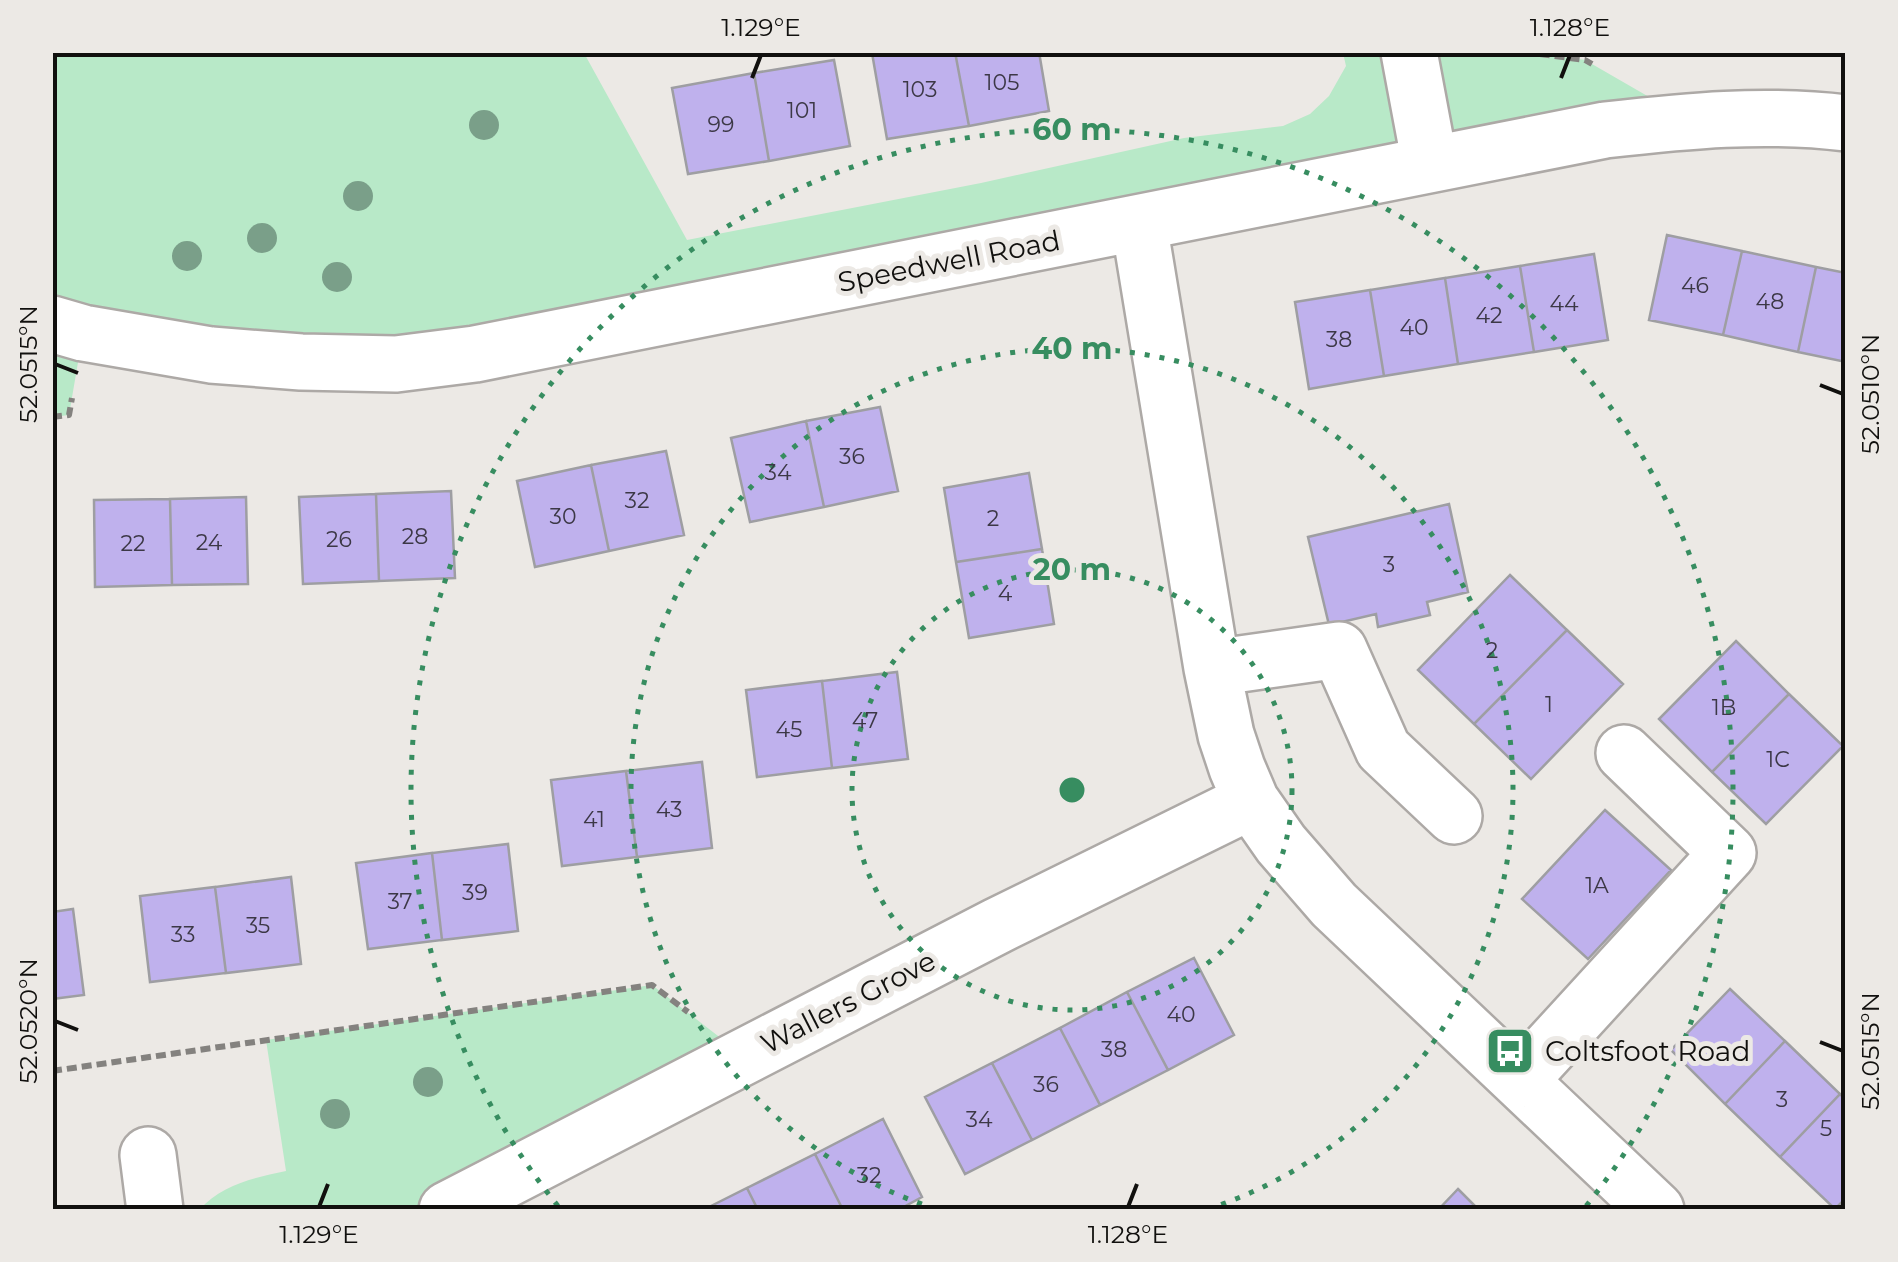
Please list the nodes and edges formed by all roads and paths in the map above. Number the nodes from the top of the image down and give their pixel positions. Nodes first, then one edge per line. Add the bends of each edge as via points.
1 (1409, 52) edge
2 (1846, 123) edge
3 (1430, 164) junction
4 (1139, 224) junction
5 (52, 324) edge
6 (1212, 668) junction
7 (1624, 752) dead end
8 (1251, 801) junction
9 (1454, 816) dead end
10 (744, 1056) junction
11 (52, 1071) edge
12 (1521, 1079) junction
13 (148, 1155) dead end
14 (154, 1210) edge
15 (447, 1210) edge
16 (1656, 1210) edge

1 - 3 street
2 - 3 street, Speedwell Road via 1689,120
3 - 4 street, Speedwell Road
4 - 5 street, Speedwell Road via 396,364 211,355
4 - 6 street
6 - 8 street via 1226,735
6 - 9 street via 1339,650 1383,750
7 - 12 street via 1728,853
8 - 10 street, Wallers Grove
8 - 12 street via 1334,905
10 - 11 path via 652,985
10 - 15 street, Wallers Grove
12 - 16 street
13 - 14 street

